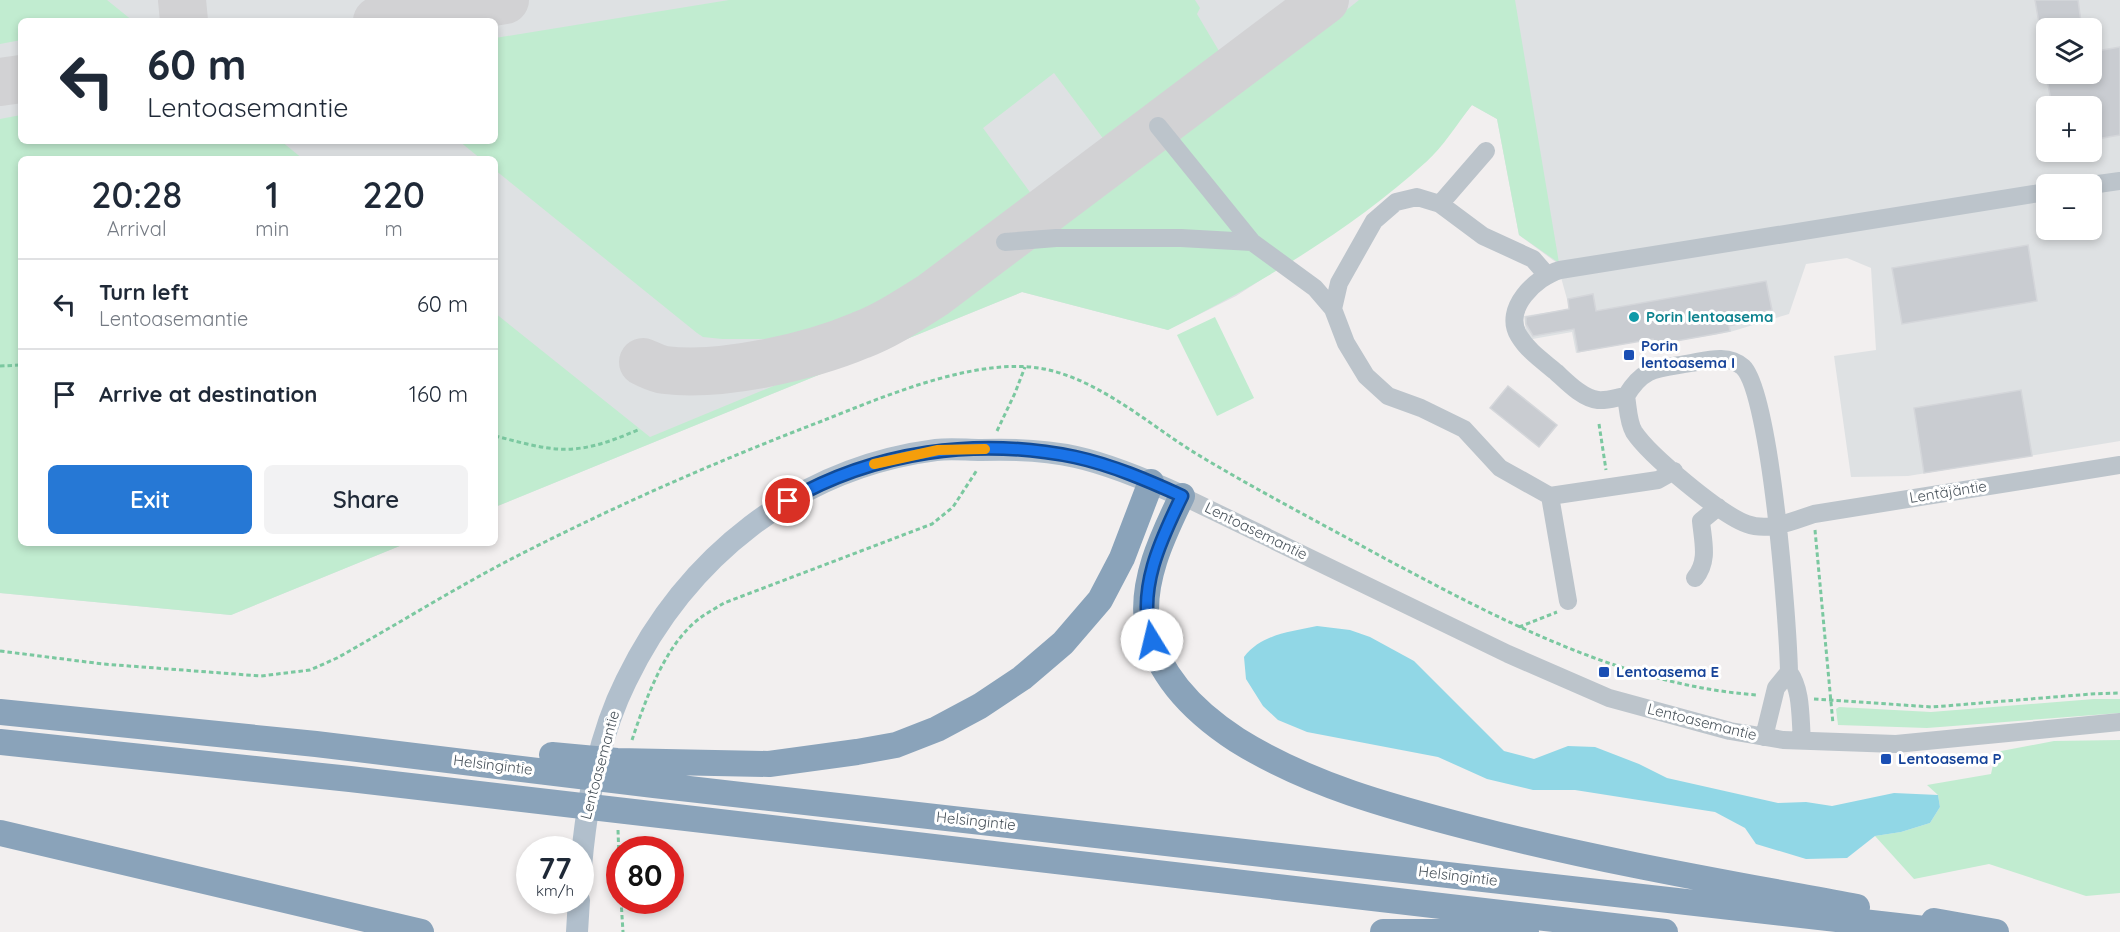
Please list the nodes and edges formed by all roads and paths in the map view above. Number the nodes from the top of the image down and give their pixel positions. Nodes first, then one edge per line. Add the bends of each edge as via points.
1 (1158, 126) dead end
2 (1485, 151) dead end
3 (2120, 181) edge
4 (2102, 183) edge
5 (2036, 194) edge
6 (1440, 204) junction
7 (1005, 242) dead end
8 (1252, 242) junction
9 (1546, 274) junction
10 (1334, 309) junction
11 (18, 365) edge
12 (0, 366) edge
13 (1025, 367) junction
14 (1626, 396) junction
15 (1599, 424) dead end
16 (640, 429) dead end
17 (995, 435) dead end
18 (498, 437) edge
19 (2120, 465) edge
20 (978, 468) dead end
21 (1606, 471) dead end
22 (1674, 471) junction
23 (1150, 482) junction
24 (1182, 496) junction
25 (1550, 496) junction
26 (1718, 507) junction
27 (1814, 514) junction
28 (1778, 526) junction
29 (1695, 578) dead end
30 (1568, 601) joint
31 (1519, 627) junction
32 (0, 651) edge
33 (1789, 672) junction
34 (2120, 693) edge
35 (1773, 696) junction
36 (1799, 698) junction
37 (1831, 699) junction
38 (0, 712) edge
39 (2120, 722) edge
40 (1764, 737) junction
41 (1802, 740) junction
42 (631, 741) dead end
43 (0, 742) edge
44 (657, 773) junction
45 (618, 830) dead end
46 (0, 833) edge
47 (583, 836) edge
48 (618, 836) edge
49 (578, 914) edge
50 (622, 914) edge
51 (421, 932) edge
52 (577, 932) edge
53 (623, 932) edge
54 (1383, 932) edge
55 (1526, 932) edge
56 (1665, 932) edge
57 (1951, 932) edge
58 (1996, 932) edge

1 - 8 street
2 - 6 street
3 - 4 street
5 - 9 street
6 - 9 street via 1483,236 1533,259
6 - 10 street via 1417,197 1396,202 1374,221 1339,283
7 - 8 street via 1056,238
8 - 10 street via 1315,288
9 - 14 street via 1521,299 1515,317 1517,334 1577,391 1598,400
10 - 25 street via 1346,343 1366,376 1388,396 1464,429 1500,468
11 - 12 path
13 - 17 path
13 - 31 path via 1082,381 1202,458 1278,501
13 - 32 path via 963,372 735,454 528,550 310,670 261,676 103,664
14 - 22 street via 1632,429 1648,450
14 - 28 street via 1636,378 1652,370 1722,358 1743,368 1754,388 1761,416
15 - 21 path
16 - 18 path via 609,442 573,449
19 - 27 street, Lentäjäntie
20 - 42 path via 953,507 932,524 724,603 698,619 664,663
22 - 25 street via 1658,480
22 - 26 street
23 - 24 main road, Lentoasemantie
23 - 44 highway via 1122,558 1100,600 1063,643 1022,678 980,706 916,737 857,753
23 - 47 main road, Lentoasemantie via 1076,457 1012,449 938,450 891,458 849,471 768,513 722,548 690,582 648,640 624,683 604,739
24 - 40 street, Lentoasemantie via 1508,654 1609,698
24 - 58 highway via 1151,571 1148,628 1156,652 1186,700 1236,739 1276,762 1335,788 1395,807 1564,852
25 - 30 street
26 - 28 street via 1748,525
26 - 29 street via 1701,522 1705,561
27 - 28 street, Lentäjäntie
27 - 37 path
28 - 33 street
30 - 31 path via 1562,610
31 - 35 path via 1591,657 1669,681
33 - 35 street
33 - 36 street
34 - 37 path via 1932,707
35 - 40 street
36 - 37 path
36 - 41 street
38 - 44 highway, Helsingintie via 540,762 617,761
39 - 41 street, Lentoasemantie via 1896,744
40 - 41 street, Lentoasemantie
43 - 56 highway, Helsingintie
44 - 57 highway, Helsingintie
45 - 48 path
46 - 51 highway
49 - 52 main road
50 - 53 path
54 - 55 highway

